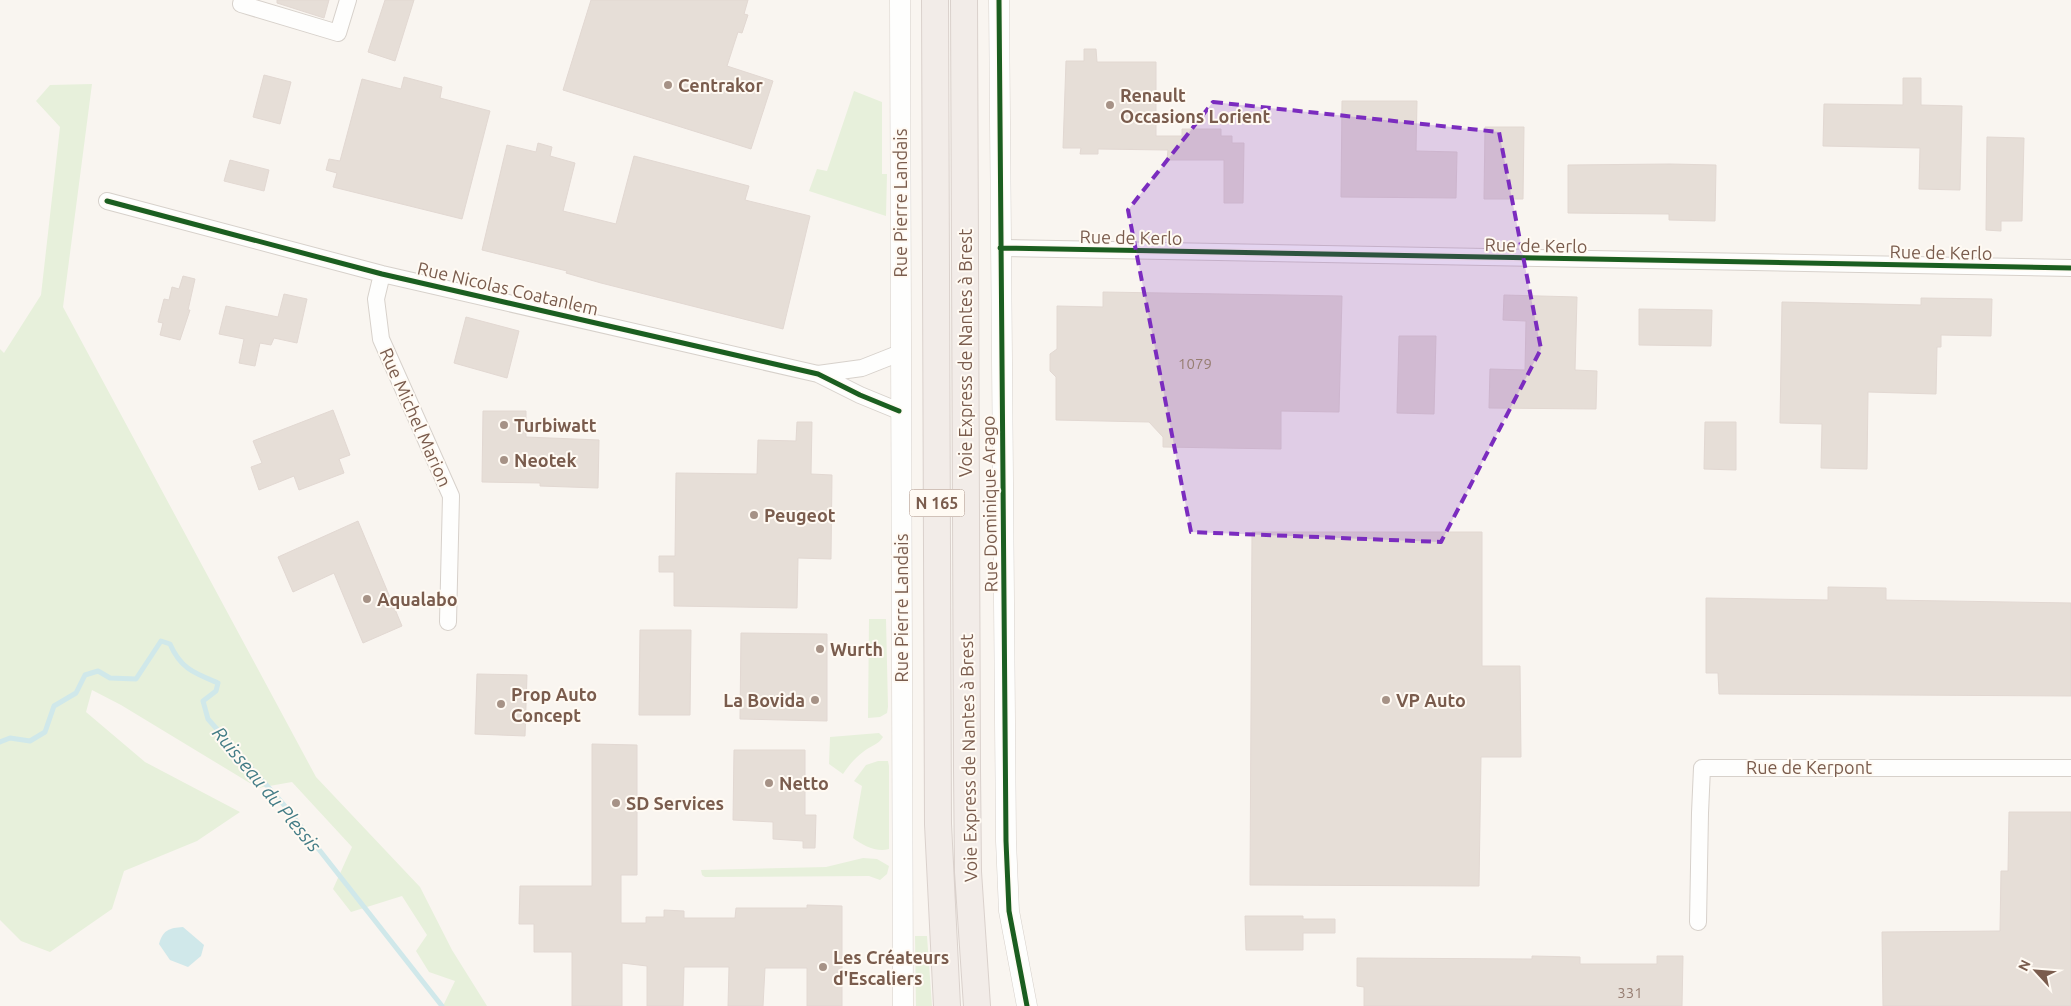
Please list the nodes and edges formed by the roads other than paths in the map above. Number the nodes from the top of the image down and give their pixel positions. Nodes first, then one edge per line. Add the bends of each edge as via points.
1 (242, 0) edge
2 (348, 0) edge
3 (900, 0) edge
4 (935, 0) edge
5 (964, 0) edge
6 (999, 0) edge
7 (106, 201) dead end
8 (1000, 248) junction
9 (2071, 268) edge
10 (382, 274) junction
11 (900, 353) junction
12 (818, 374) junction
13 (900, 411) junction
14 (448, 622) dead end
15 (2071, 768) edge
16 (1698, 922) dead end
17 (903, 1006) edge
18 (947, 1006) edge
19 (977, 1006) edge
20 (1027, 1006) edge

1 - 2 street via 241,4 338,33
3 - 11 street, Rue Pierre Landais
4 - 18 highway, Voie Express de Nantes à Brest / N 165 via 938,824
5 - 19 highway, Voie Express de Nantes à Brest / N 165 via 966,770 968,872
6 - 8 street, Rue Dominique Arago
7 - 10 street, Rue Nicolas Coatanlem
8 - 9 street, Rue de Kerlo
8 - 20 street, Rue Dominique Arago via 1006,840 1009,911
10 - 12 street, Rue Nicolas Coatanlem
10 - 14 street, Rue Michel Marion via 376,299 381,339 451,496
11 - 12 street, Rue Nicolas Coatanlem via 862,368
11 - 13 street, Rue Pierre Landais
12 - 13 street, Rue Nicolas Coatanlem
13 - 17 street, Rue Pierre Landais
15 - 16 street, Rue de Kerpont via 1702,768

